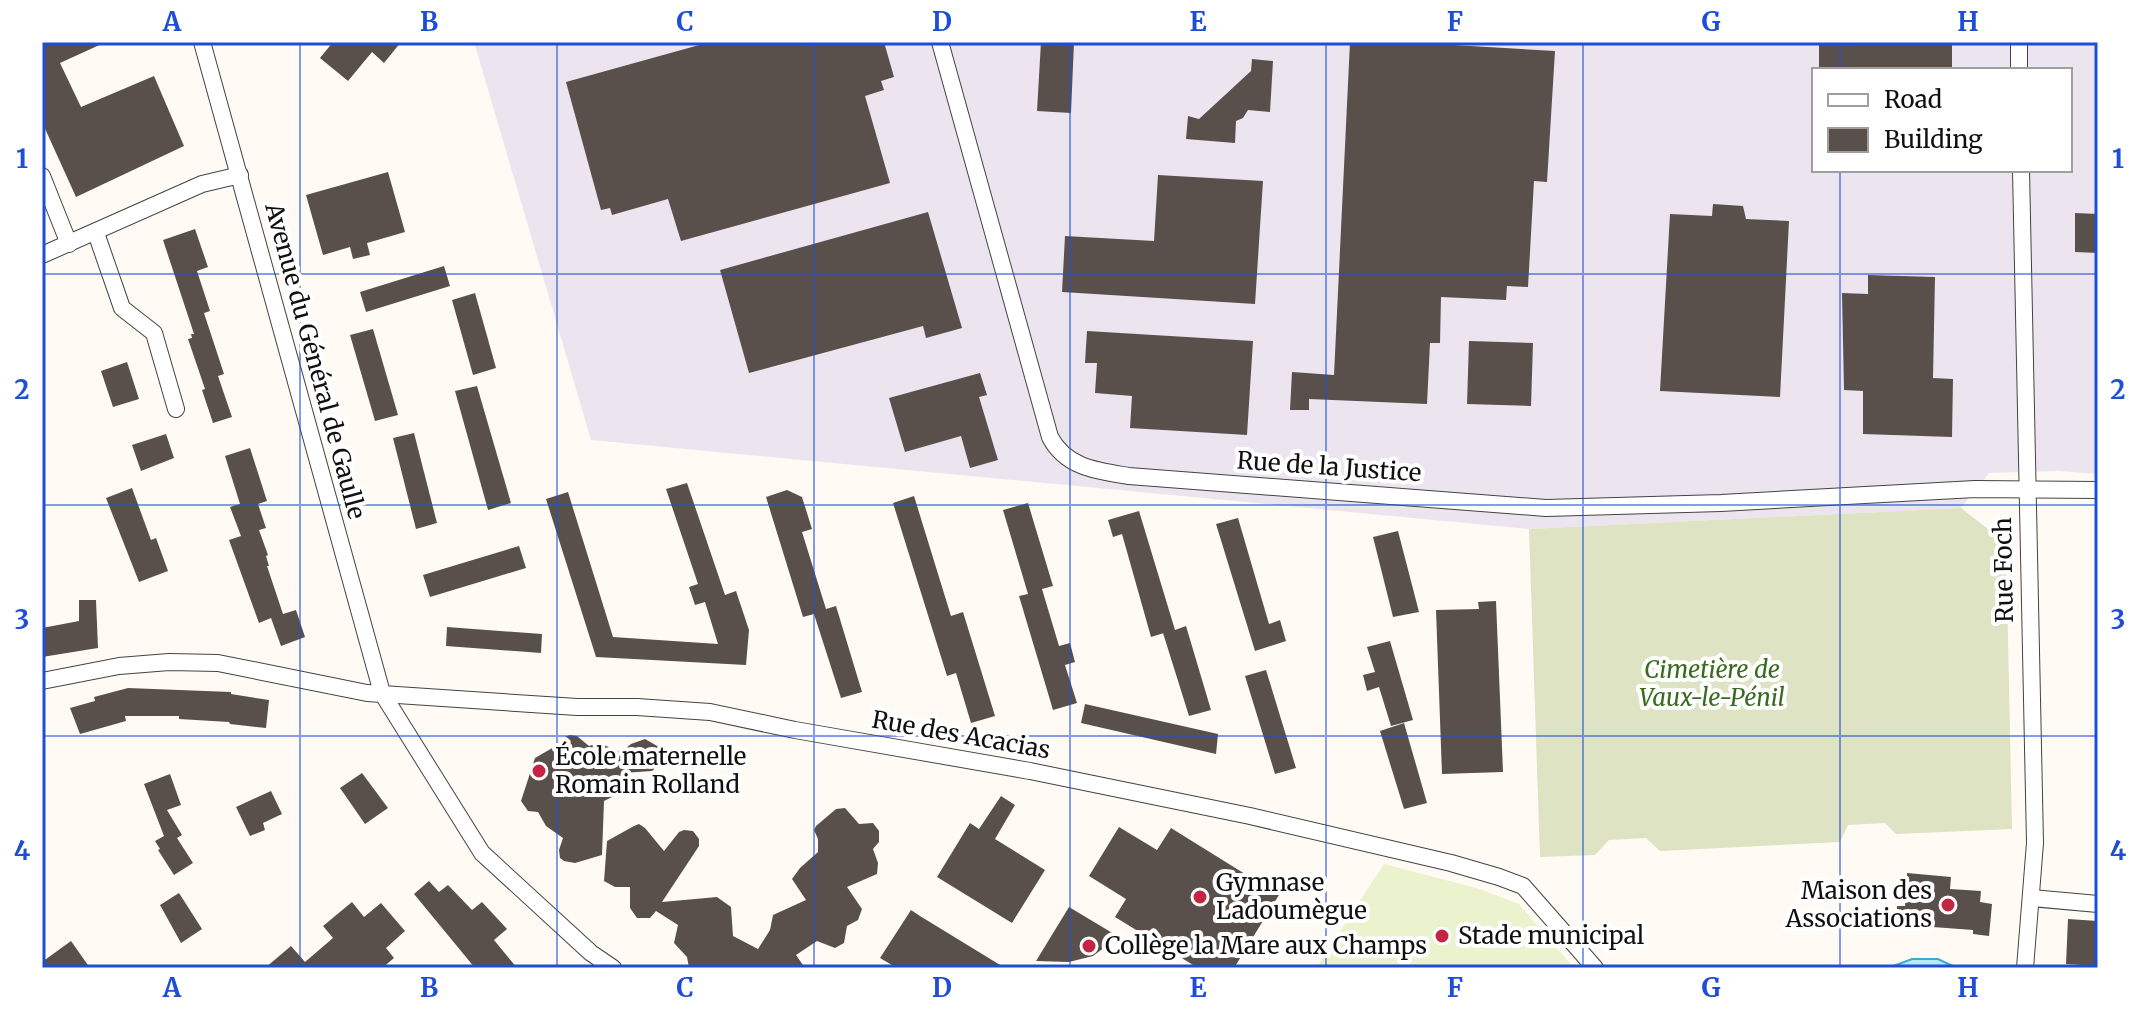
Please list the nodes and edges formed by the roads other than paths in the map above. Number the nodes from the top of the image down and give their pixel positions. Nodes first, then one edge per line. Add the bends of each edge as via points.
1 (202, 42) edge
2 (940, 42) edge
3 (2019, 42) edge
4 (2019, 68) edge
5 (2021, 172) edge
6 (240, 175) junction
7 (42, 176) edge
8 (96, 233) junction
9 (69, 244) junction
10 (42, 255) edge
11 (176, 409) dead end
12 (2027, 489) junction
13 (2098, 490) edge
14 (42, 681) edge
15 (382, 693) junction
16 (2031, 898) junction
17 (2098, 904) edge
18 (613, 968) edge
19 (1595, 968) edge
20 (2025, 968) edge

1 - 6 street, Avenue du Général de Gaulle
2 - 12 street, Rue de la Justice via 1050,437 1080,466 1142,477 1546,508
3 - 4 street
5 - 12 street, Rue Foch
6 - 8 street via 202,184
6 - 15 street, Avenue du Général de Gaulle
7 - 9 street
8 - 9 street
8 - 11 street via 122,308 154,333
9 - 10 street
12 - 13 street, Rue de la Justice
12 - 16 street, Rue Foch via 2035,843
14 - 15 street, Rue des Acacias via 119,666 218,663
15 - 18 street, Avenue du Général de Gaulle via 482,853
15 - 19 street, Rue des Acacias via 710,712 1250,816 1451,863 1523,886
16 - 17 street
16 - 20 street, Rue Foch

